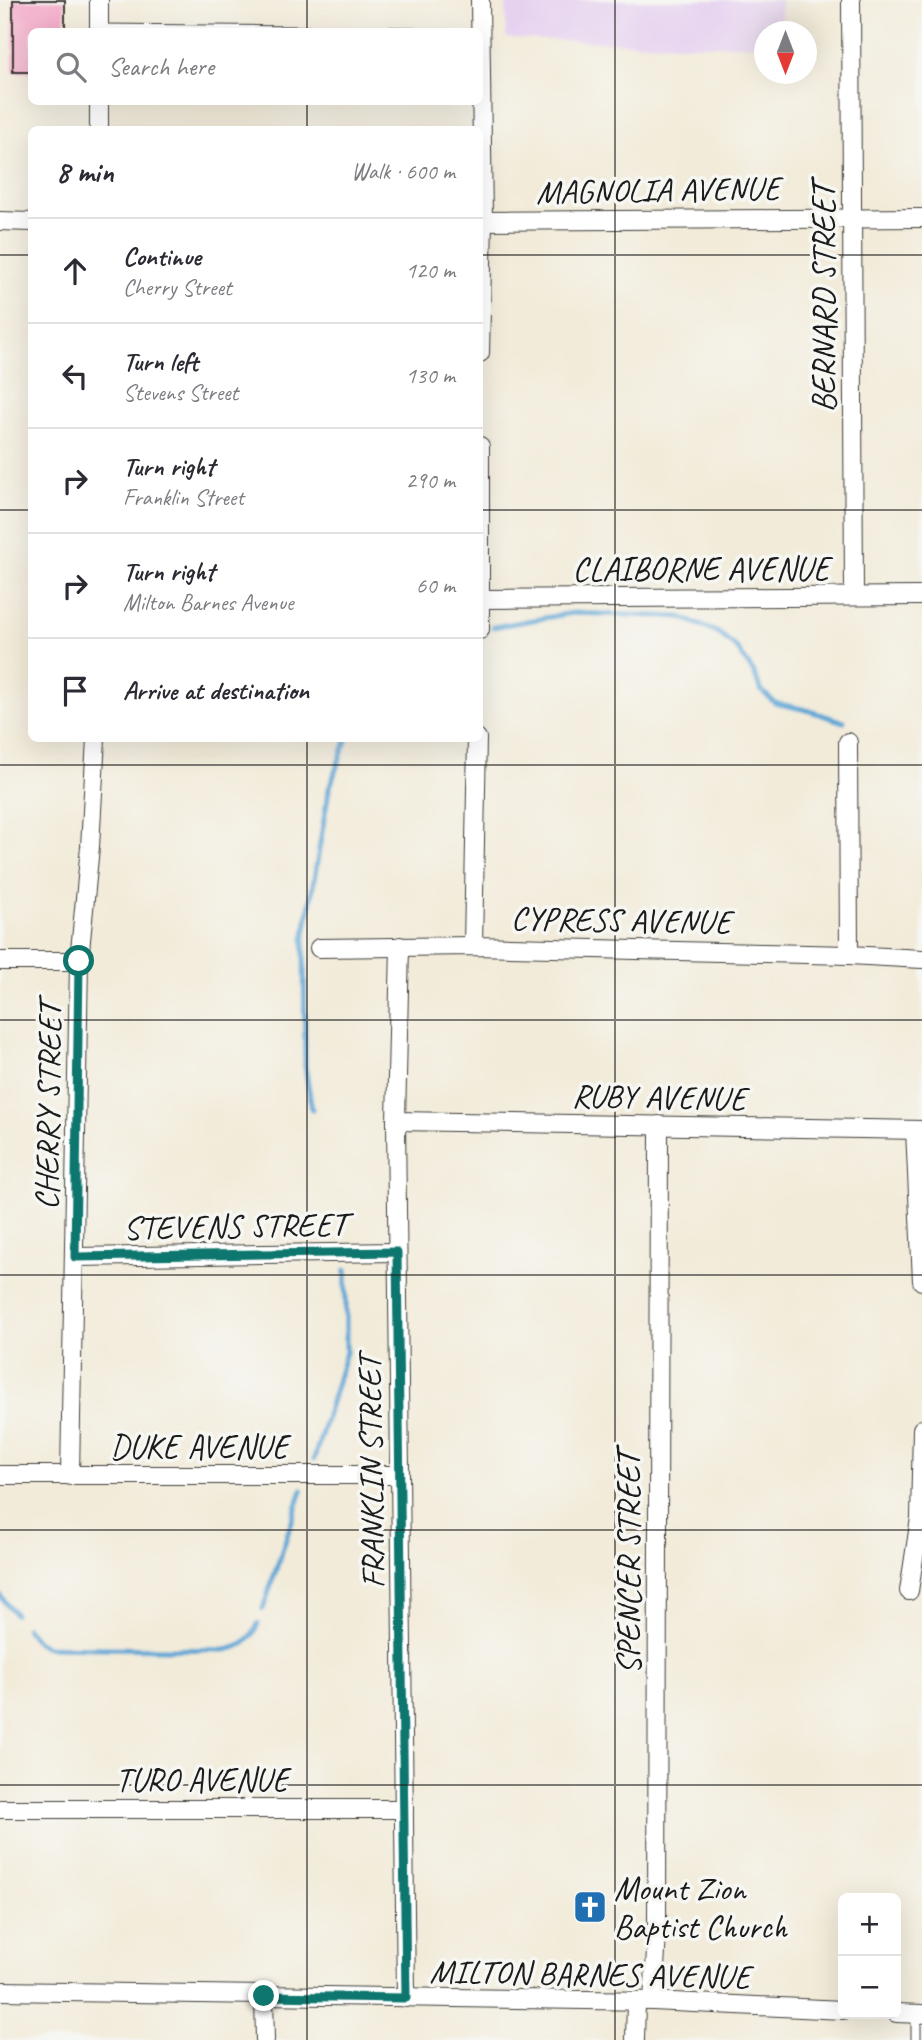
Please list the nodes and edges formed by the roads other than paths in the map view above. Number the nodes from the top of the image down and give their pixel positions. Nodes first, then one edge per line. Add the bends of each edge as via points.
1 (99, 0) edge
2 (480, 0) edge
3 (851, 0) edge
4 (99, 28) edge
5 (480, 28) edge
6 (99, 105) edge
7 (480, 105) edge
8 (99, 126) edge
9 (480, 126) edge
10 (853, 217) junction
11 (922, 218) edge
12 (0, 221) edge
13 (483, 221) edge
14 (28, 222) edge
15 (854, 596) junction
16 (922, 596) edge
17 (483, 599) edge
18 (96, 742) edge
19 (477, 742) edge
20 (848, 742) dead end
21 (400, 946) junction
22 (473, 946) junction
23 (319, 948) dead end
24 (849, 955) junction
25 (922, 959) edge
26 (0, 961) edge
27 (79, 961) junction
28 (396, 1121) junction
29 (659, 1125) junction
30 (918, 1130) edge
31 (397, 1252) junction
32 (75, 1257) junction
33 (922, 1281) edge
34 (922, 1429) edge
35 (0, 1475) edge
36 (399, 1475) junction
37 (70, 1476) junction
38 (921, 1518) edge
39 (909, 1591) dead end
40 (0, 1809) edge
41 (404, 1809) junction
42 (0, 1991) edge
43 (264, 1996) junction
44 (406, 1998) junction
45 (645, 2001) junction
46 (838, 2010) edge
47 (901, 2013) edge
48 (919, 2014) edge
49 (265, 2040) edge
50 (635, 2040) edge
51 (916, 2040) edge

1 - 4 street
2 - 5 street
3 - 10 street, BERNARD STREET
6 - 8 street
7 - 9 street
10 - 11 street, MAGNOLIA AVENUE
10 - 13 street, MAGNOLIA AVENUE
10 - 15 street, BERNARD STREET
12 - 14 street
15 - 16 street, CLAIBORNE AVENUE
15 - 17 street, CLAIBORNE AVENUE
18 - 27 street, CHERRY STREET
19 - 22 street
20 - 24 street
21 - 22 street, CYPRESS AVENUE
21 - 23 street, CYPRESS AVENUE
21 - 28 street, FRANKLIN STREET
22 - 24 street, CYPRESS AVENUE
24 - 25 street, CYPRESS AVENUE
26 - 27 street
27 - 32 street, CHERRY STREET
28 - 29 street, RUBY AVENUE
28 - 31 street, FRANKLIN STREET
29 - 30 street, RUBY AVENUE
29 - 45 street, SPENCER STREET via 657,1934
30 - 33 street
31 - 32 street, STEVENS STREET
31 - 36 street, FRANKLIN STREET
32 - 37 street, CHERRY STREET
34 - 38 street
35 - 37 street, DUKE AVENUE
36 - 37 street, DUKE AVENUE
36 - 41 street, FRANKLIN STREET
38 - 39 street
40 - 41 street, TURO AVENUE
41 - 44 street, FRANKLIN STREET
42 - 43 street, MILTON BARNES AVENUE
43 - 44 street, MILTON BARNES AVENUE
43 - 49 street
44 - 45 street, MILTON BARNES AVENUE
45 - 46 street, MILTON BARNES AVENUE
45 - 50 street, SPENCER STREET
47 - 48 street
48 - 51 lane

